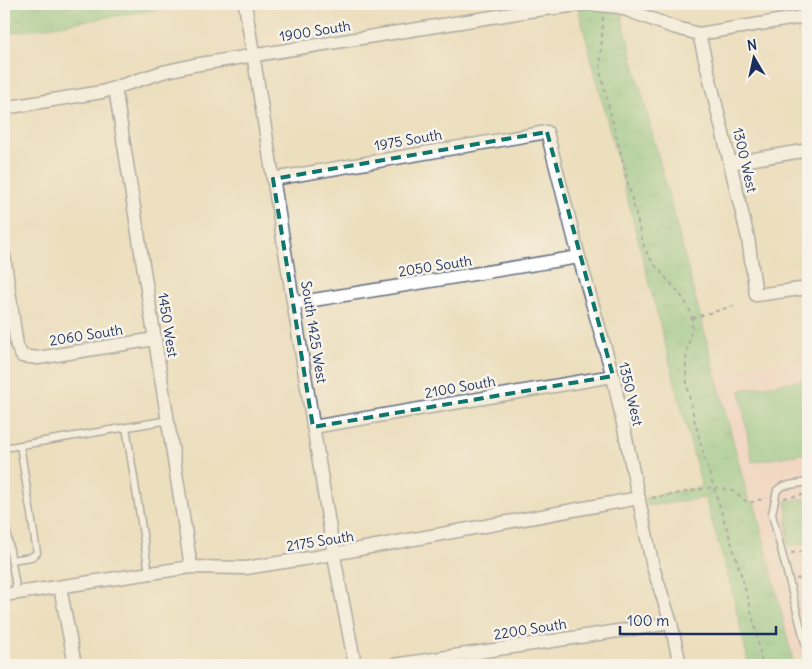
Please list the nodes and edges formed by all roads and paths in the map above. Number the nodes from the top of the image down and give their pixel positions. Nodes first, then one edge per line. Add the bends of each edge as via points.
1 (245, 4) edge
2 (603, 16) dead end
3 (808, 16) edge
4 (699, 34) junction
5 (254, 56) junction
6 (115, 88) junction
7 (4, 108) edge
8 (548, 132) joint
9 (808, 150) edge
10 (731, 163) junction
11 (273, 179) junction
12 (4, 255) edge
13 (579, 257) junction
14 (808, 288) edge
15 (295, 304) junction
16 (737, 305) dead end
17 (692, 318) junction
18 (155, 339) junction
19 (612, 376) junction
20 (169, 420) junction
21 (126, 427) junction
22 (314, 427) junction
23 (20, 445) junction
24 (4, 448) edge
25 (808, 482) edge
26 (713, 488) junction
27 (808, 494) edge
28 (771, 497) dead end
29 (639, 498) junction
30 (652, 498) dead end
31 (782, 498) dead end
32 (4, 515) edge
33 (808, 551) edge
34 (335, 554) junction
35 (788, 554) dead end
36 (11, 560) junction
37 (191, 567) junction
38 (150, 573) junction
39 (60, 587) junction
40 (17, 594) junction
41 (4, 595) edge
42 (671, 622) junction
43 (808, 646) edge
44 (75, 665) edge
45 (354, 665) edge
46 (394, 665) edge
47 (680, 665) edge
48 (762, 665) edge

1 - 5 street, South 1425 West
2 - 17 path via 600,71 644,247 651,262 683,298
3 - 4 street, 1900 South
4 - 5 street, 1900 South via 673,28 619,7 588,4
4 - 10 street, 1300 West
5 - 6 street, 1900 South via 177,68
5 - 11 street, South 1425 West
6 - 7 street, 1900 South
6 - 18 street, 1450 West
8 - 11 street, 1975 South
8 - 13 street, 1350 West
9 - 10 street
10 - 14 street, 1300 West via 748,238 756,295
11 - 15 street, South 1425 West
12 - 18 street, 2060 South via 17,346 22,356 38,358
13 - 15 street, 2050 South
13 - 19 street, 1350 West
15 - 22 street, South 1425 West
16 - 17 path
17 - 26 path via 687,353 688,389
18 - 20 street, 1450 West
19 - 22 street, 2100 South
19 - 29 street, 1350 West
20 - 21 lane
20 - 37 street, 1450 West
21 - 23 lane
21 - 38 lane
22 - 34 street, South 1425 West
23 - 24 lane
23 - 36 lane via 37,553
25 - 43 lane via 783,486 777,490 772,502 772,514
26 - 28 path via 734,491 748,503
26 - 30 path
26 - 48 path via 744,581
27 - 31 path
29 - 34 street, 2175 South
29 - 42 street, 1350 West via 653,567
32 - 36 lane
33 - 35 path
34 - 37 street, 2175 South via 246,568
34 - 45 street, South 1425 West
36 - 40 lane
37 - 38 street, 2175 South
38 - 39 street, 2175 South
39 - 40 street, 2175 South
39 - 44 street
40 - 41 street, 2175 South
42 - 46 street, 2200 South
42 - 47 street, 1350 West

